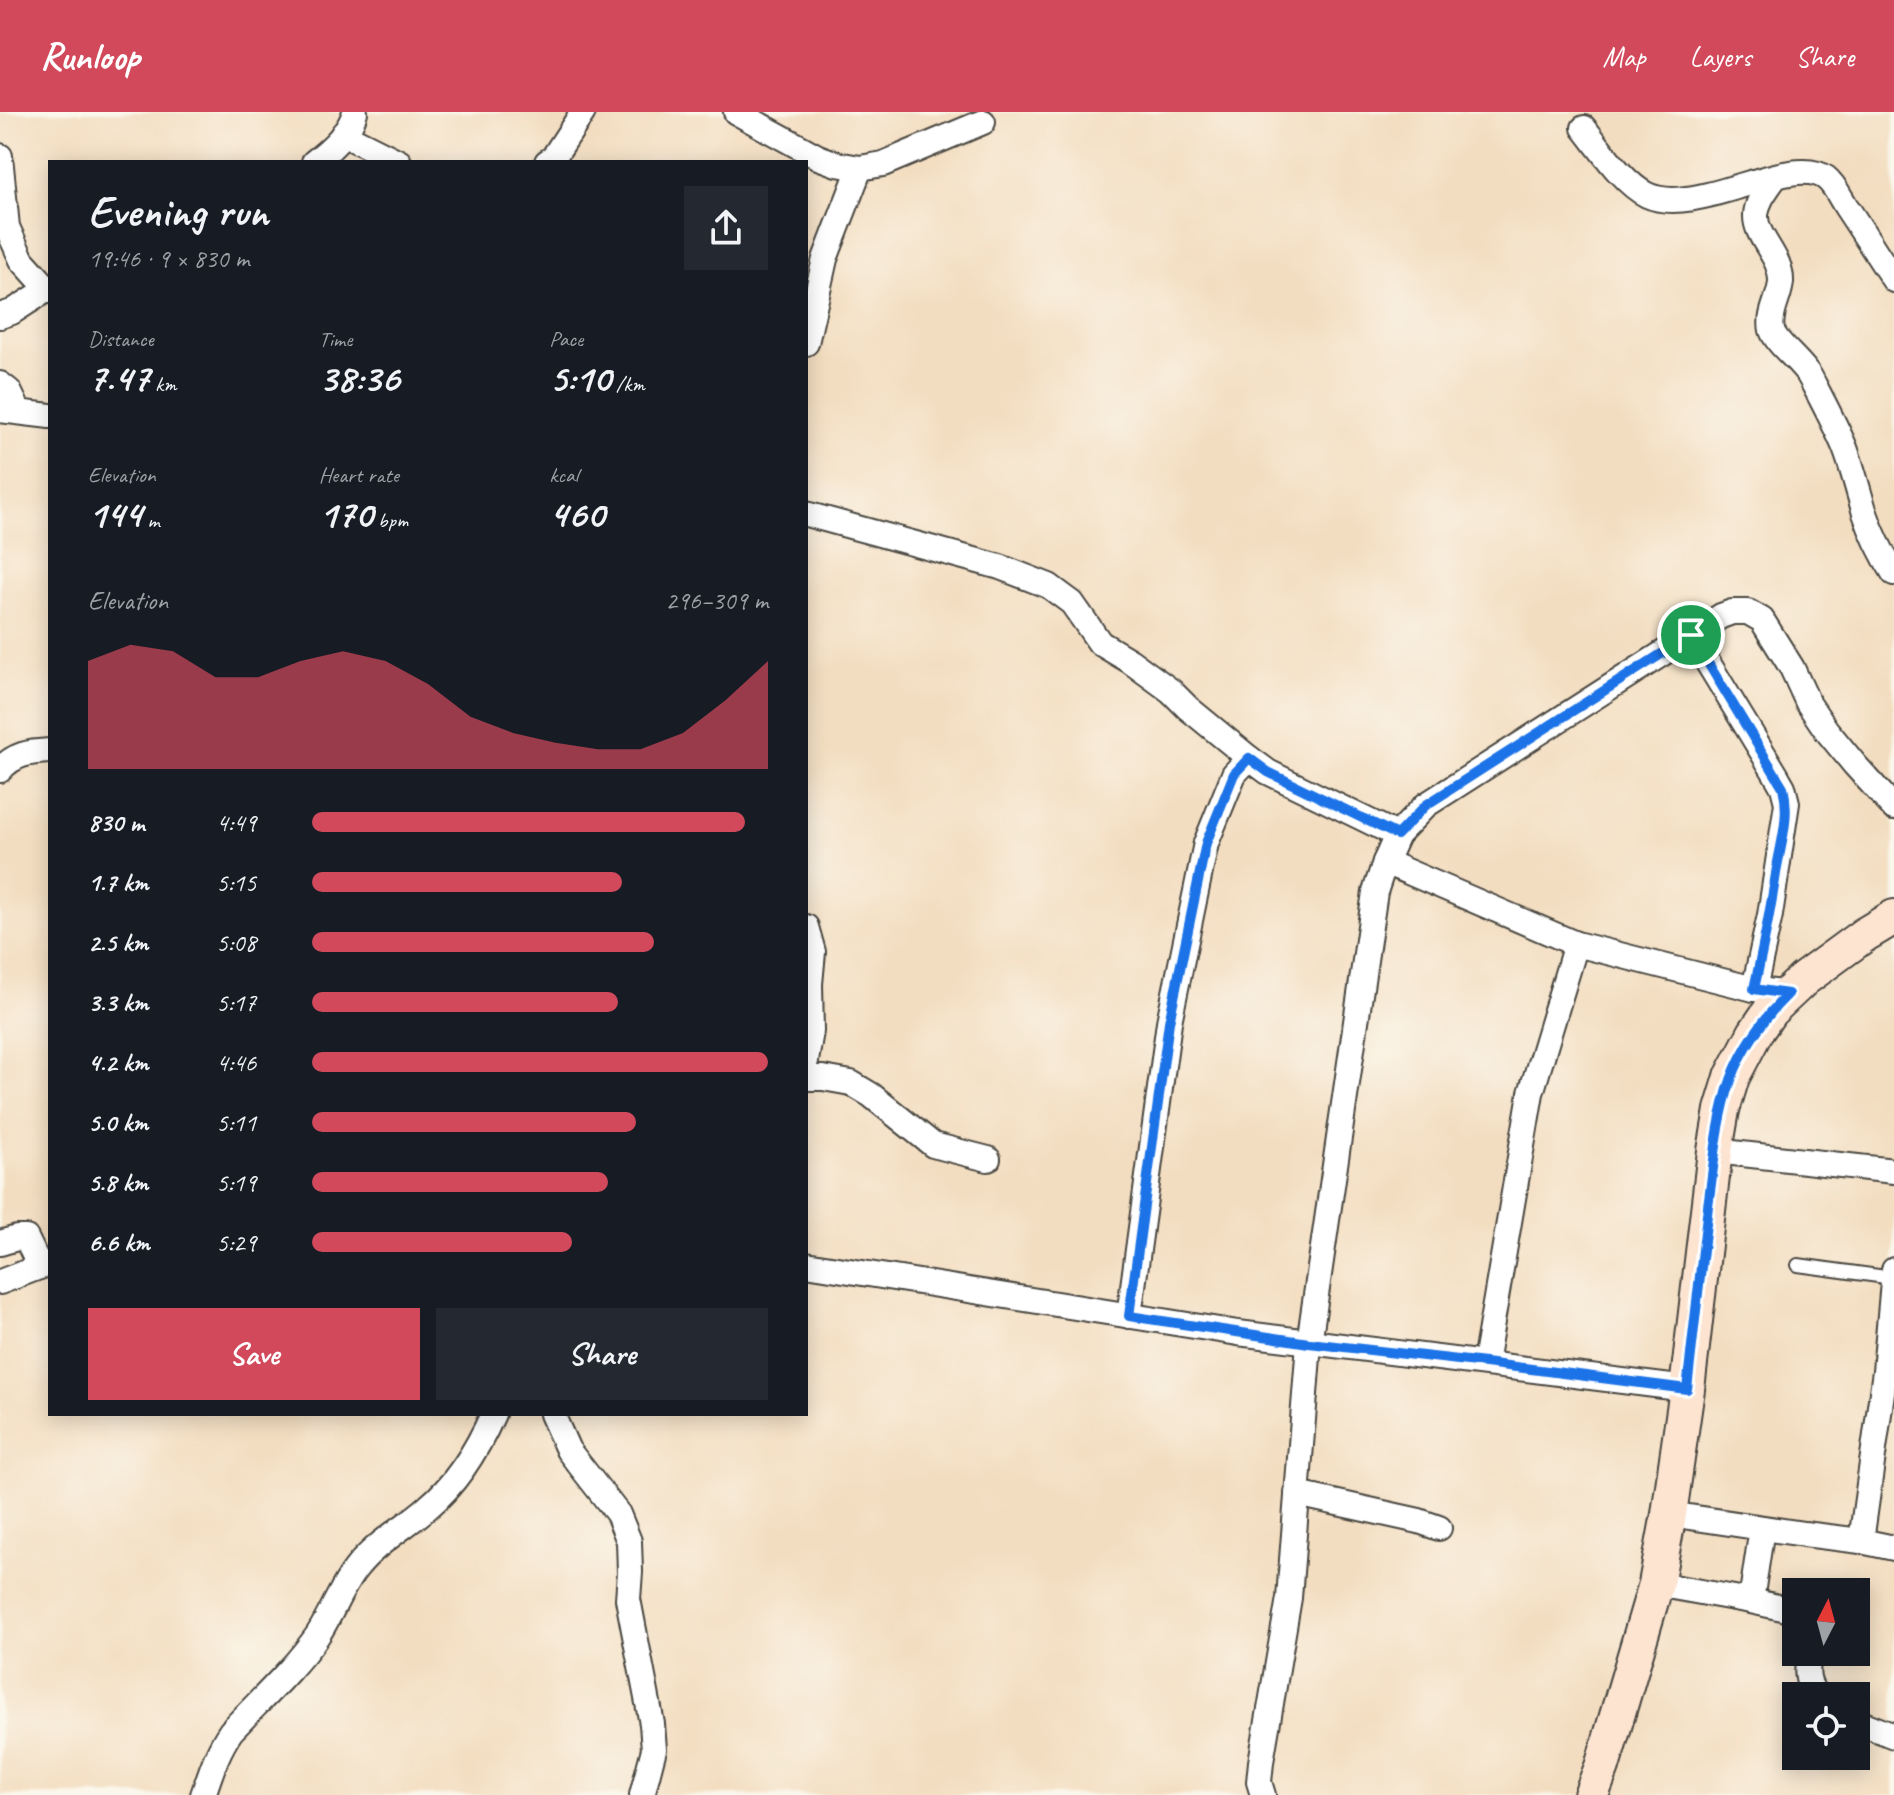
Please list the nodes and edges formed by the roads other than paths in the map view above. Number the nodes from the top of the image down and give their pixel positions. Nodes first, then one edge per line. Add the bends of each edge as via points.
1 (355, 112) edge
2 (583, 112) edge
3 (736, 112) edge
4 (983, 122) dead end
5 (1584, 128) dead end
6 (343, 134) junction
7 (0, 156) edge
8 (317, 160) edge
9 (395, 160) edge
10 (550, 160) edge
11 (860, 168) junction
12 (1775, 177) junction
13 (1894, 280) edge
14 (48, 289) edge
15 (48, 291) edge
16 (0, 316) edge
17 (808, 334) edge
18 (0, 384) edge
19 (10, 411) edge
20 (48, 416) edge
21 (812, 515) edge
22 (1894, 573) edge
23 (1691, 635) junction
24 (48, 751) edge
25 (1249, 758) junction
26 (0, 770) edge
27 (1894, 808) edge
28 (1397, 835) junction
29 (1385, 862) junction
30 (1894, 917) edge
31 (808, 934) edge
32 (1576, 944) junction
33 (1754, 989) junction
34 (1788, 994) junction
35 (808, 1049) edge
36 (808, 1078) edge
37 (1715, 1151) junction
38 (988, 1159) dead end
39 (1894, 1171) edge
40 (0, 1243) edge
41 (808, 1264) edge
42 (45, 1265) edge
43 (1798, 1265) dead end
44 (1894, 1270) edge
45 (1893, 1278) edge
46 (0, 1282) edge
47 (1129, 1316) junction
48 (1309, 1343) junction
49 (1485, 1363) junction
50 (1889, 1372) edge
51 (1687, 1389) junction
52 (492, 1416) edge
53 (553, 1416) edge
54 (1297, 1494) junction
55 (1669, 1514) junction
56 (1439, 1528) dead end
57 (1762, 1528) junction
58 (1861, 1541) junction
59 (1894, 1548) edge
60 (1656, 1584) junction
61 (1751, 1601) junction
62 (1782, 1608) edge
63 (1870, 1727) edge
64 (1894, 1736) edge
65 (203, 1795) edge
66 (642, 1795) edge
67 (1263, 1795) edge
68 (1591, 1795) edge

1 - 6 street
2 - 10 street
3 - 11 street via 818,157
4 - 11 street via 883,164
5 - 12 street via 1627,180 1648,195 1669,200 1710,195
6 - 8 street
6 - 9 street
7 - 14 street via 7,227 22,260
11 - 17 street via 825,259
12 - 13 street via 1809,172 1826,177
12 - 22 street via 1756,215 1780,269 1771,327 1808,373
15 - 16 street
18 - 19 street via 9,391
19 - 20 street
21 - 25 street via 1000,567 1049,586 1072,603 1100,643 1171,691
23 - 27 street via 1732,612 1748,612 1762,620 1808,703
23 - 28 street via 1426,805
23 - 33 street via 1783,787 1787,803
24 - 26 street via 19,755
25 - 28 street
25 - 47 street via 1234,774 1206,843 1169,1022
28 - 29 street
29 - 32 street
29 - 48 street via 1375,892
30 - 34 street
31 - 35 street via 813,952
32 - 33 street
32 - 49 street via 1531,1093
33 - 34 street
34 - 37 street via 1755,1033 1732,1077
36 - 38 street via 851,1083 933,1145
37 - 39 street
37 - 51 street
40 - 42 street via 26,1238
41 - 47 street
42 - 46 street
43 - 45 lane
44 - 45 street
45 - 50 street
47 - 48 street
48 - 49 street
48 - 54 street
49 - 51 street
50 - 58 street
51 - 55 street
52 - 65 street via 453,1482 357,1566 318,1634 231,1731
53 - 66 street via 568,1450 618,1514 629,1541 628,1599 654,1749
54 - 56 street
54 - 67 street via 1289,1598 1261,1762
55 - 57 street
55 - 60 street
57 - 58 street
57 - 61 street
58 - 59 street
60 - 61 street
60 - 68 street
61 - 62 street
63 - 64 street

